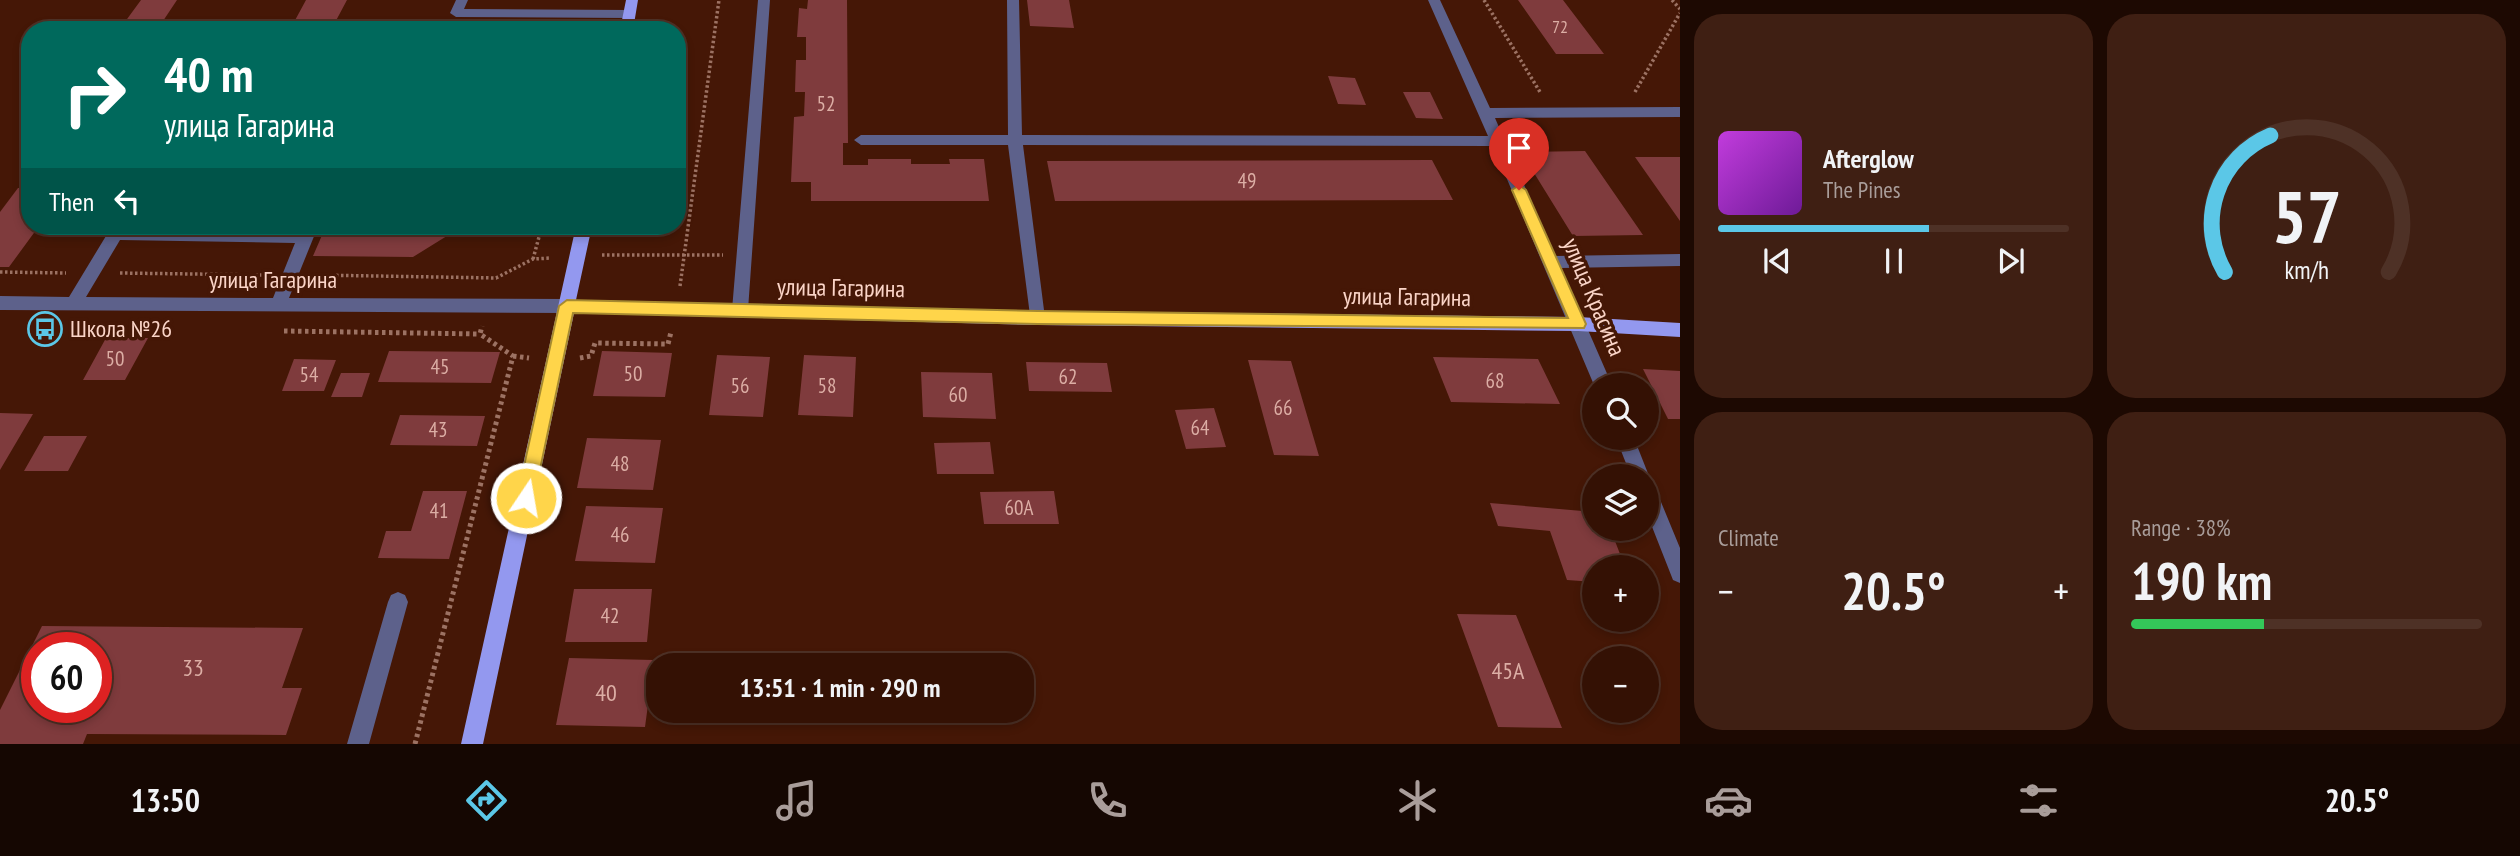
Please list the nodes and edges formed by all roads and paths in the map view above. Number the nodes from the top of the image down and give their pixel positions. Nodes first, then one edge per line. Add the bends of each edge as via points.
1 (461, 0) edge
2 (632, 0) edge
3 (719, 0) edge
4 (764, 0) edge
5 (1013, 0) edge
6 (1434, 0) edge
7 (1484, 0) edge
8 (1672, 0) edge
9 (1680, 11) edge
10 (629, 14) junction
11 (628, 21) edge
12 (1624, 112) junction
13 (1680, 112) edge
14 (1484, 113) junction
15 (1552, 113) junction
16 (861, 140) dead end
17 (1015, 140) junction
18 (1498, 141) junction
19 (115, 235) edge
20 (306, 235) edge
21 (539, 235) edge
22 (582, 235) edge
23 (578, 255) junction
24 (686, 255) junction
25 (746, 256) junction
26 (533, 259) junction
27 (1680, 260) edge
28 (1551, 262) junction
29 (0, 272) edge
30 (91, 273) junction
31 (291, 275) junction
32 (496, 278) junction
33 (0, 303) edge
34 (74, 303) junction
35 (278, 305) junction
36 (487, 306) junction
37 (567, 306) junction
38 (676, 309) junction
39 (740, 310) junction
40 (1038, 317) junction
41 (1578, 324) junction
42 (1680, 330) edge
43 (513, 356) junction
44 (555, 361) junction
45 (1598, 373) edge
46 (1659, 511) edge
47 (1672, 533) edge
48 (1680, 573) edge
49 (398, 603) dead end
50 (358, 744) edge
51 (415, 744) edge
52 (472, 744) edge

1 - 10 street via 456,13
2 - 10 main road
3 - 24 path
4 - 25 street
5 - 17 street
6 - 14 street, улица Красина
7 - 15 path
8 - 9 path
9 - 12 path
10 - 11 main road
12 - 13 street
12 - 15 street
14 - 15 street
14 - 18 street, улица Красина
16 - 17 street
17 - 18 street
17 - 40 street
18 - 28 street, улица Красина
19 - 30 street
20 - 31 street
21 - 26 path
22 - 23 main road
23 - 24 path
23 - 26 path
23 - 37 main road
24 - 25 path
24 - 38 path
25 - 39 street
26 - 32 path
27 - 28 street
28 - 41 street, улица Красина
29 - 30 path
30 - 31 path
30 - 34 street
31 - 32 path
31 - 35 street
32 - 36 path
33 - 34 street, улица Гагарина
34 - 35 street, улица Гагарина
35 - 36 street, улица Гагарина
36 - 37 street, улица Гагарина
36 - 43 path via 480,334
37 - 38 main road, улица Гагарина
37 - 44 main road
38 - 39 main road, улица Гагарина
38 - 44 path via 668,344 595,343 591,356
39 - 40 main road, улица Гагарина
40 - 41 main road, улица Гагарина
41 - 42 main road, улица Гагарина
41 - 45 street, улица Красина
43 - 44 path
43 - 51 path
44 - 52 main road
46 - 47 street
47 - 48 street
49 - 50 street

